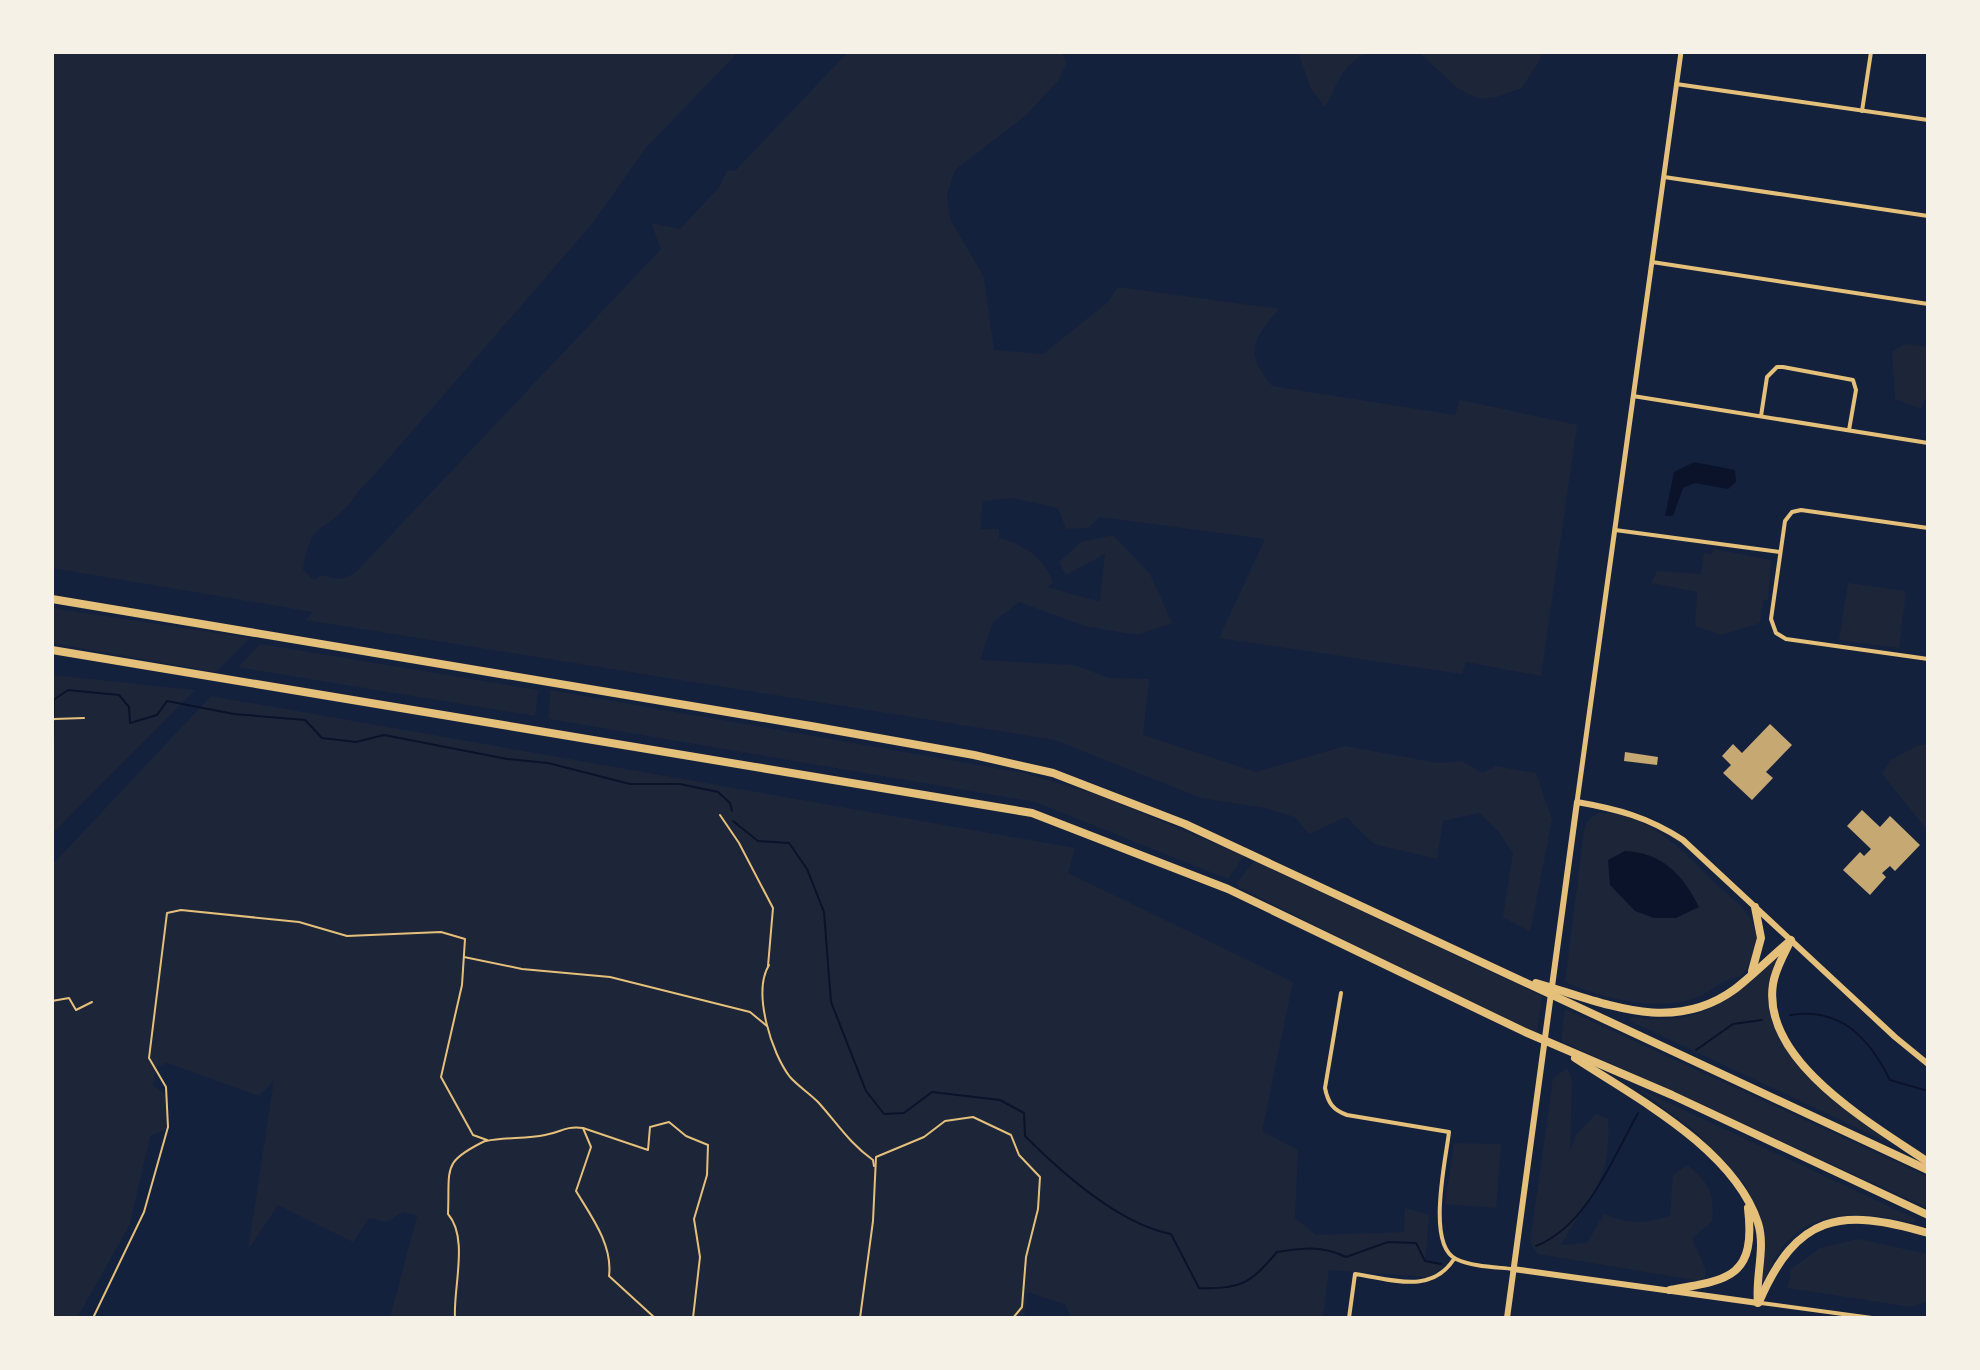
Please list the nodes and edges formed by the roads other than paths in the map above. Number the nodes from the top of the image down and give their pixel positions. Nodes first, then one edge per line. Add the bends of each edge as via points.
1 (1681, 52) edge
2 (1871, 52) edge
3 (1676, 84) junction
4 (1862, 111) junction
5 (1928, 120) edge
6 (1664, 177) junction
7 (1928, 216) edge
8 (1652, 262) junction
9 (1928, 304) edge
10 (1633, 396) junction
11 (1761, 416) junction
12 (1849, 430) junction
13 (1928, 443) edge
14 (1928, 528) edge
15 (1615, 530) junction
16 (1780, 552) junction
17 (52, 599) edge
18 (52, 650) edge
19 (1928, 659) edge
20 (1577, 802) junction
21 (1755, 907) junction
22 (1791, 940) junction
23 (1749, 975) junction
24 (1518, 978) junction
25 (1341, 993) dead end
26 (1557, 1046) junction
27 (1928, 1064) edge
28 (1928, 1162) edge
29 (1928, 1170) edge
30 (1748, 1203) junction
31 (1928, 1215) edge
32 (1928, 1233) edge
33 (1454, 1259) junction
34 (1513, 1269) junction
35 (1670, 1290) junction
36 (1758, 1303) junction
37 (1349, 1318) edge
38 (1507, 1318) edge
39 (1872, 1318) edge

1 - 3 street
2 - 4 street
3 - 4 street
3 - 6 street
4 - 5 street
6 - 7 street
6 - 8 street
8 - 9 street
8 - 10 street
10 - 11 street
10 - 15 street
11 - 12 street
11 - 12 street via 1767,377 1783,367 1853,380
12 - 13 street
14 - 16 street via 1796,511 1785,521
15 - 16 street
15 - 20 street
16 - 19 street via 1771,619 1779,636
17 - 24 highway via 785,721 1051,772 1185,824
18 - 26 highway via 1032,813 1228,889
20 - 21 main road via 1627,811 1665,828
20 - 34 main road
21 - 22 main road
21 - 23 highway via 1760,947
22 - 23 highway
22 - 27 main road
22 - 28 highway via 1773,984 1774,1016 1782,1034 1816,1079
23 - 24 highway via 1711,1004 1659,1015
24 - 29 highway
25 - 33 street via 1327,1099 1347,1115 1449,1132 1441,1235
26 - 30 highway via 1680,1127 1725,1170
26 - 31 highway
30 - 35 highway via 1752,1237 1743,1263 1713,1282
30 - 36 highway via 1759,1224
32 - 36 highway via 1863,1220 1819,1226 1786,1250
33 - 34 street
33 - 37 street via 1430,1282 1355,1274
34 - 35 main road
34 - 38 main road
35 - 36 main road
36 - 39 street

